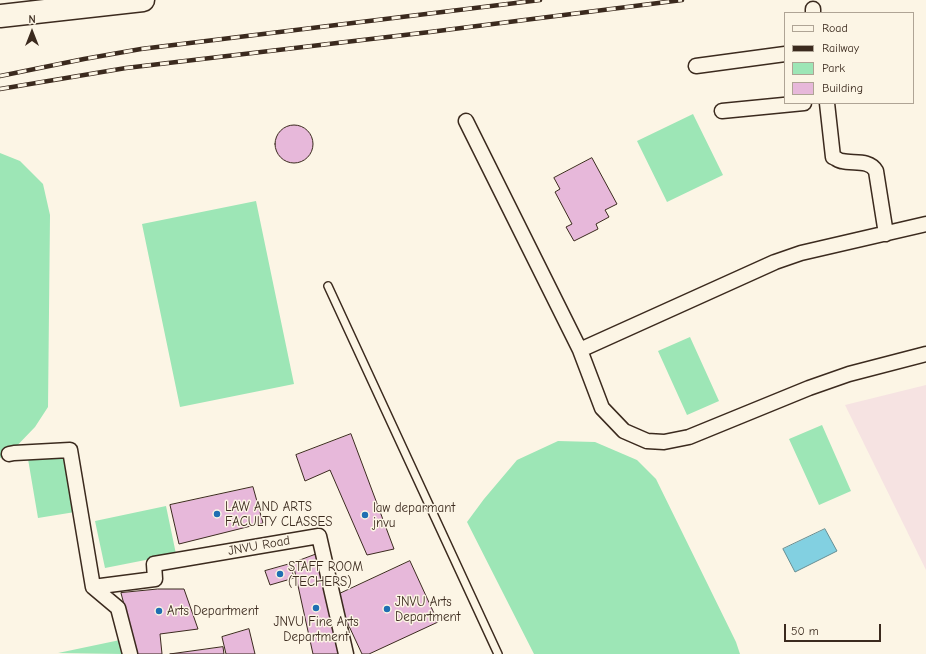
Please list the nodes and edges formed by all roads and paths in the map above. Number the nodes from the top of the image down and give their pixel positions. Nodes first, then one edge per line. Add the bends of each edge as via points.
1 (143, 0) edge
2 (0, 16) edge
3 (784, 54) edge
4 (696, 66) dead end
5 (794, 104) edge
6 (827, 104) edge
7 (722, 111) dead end
8 (466, 121) dead end
9 (926, 224) edge
10 (886, 234) junction
11 (328, 286) dead end
12 (580, 350) junction
13 (926, 354) edge
14 (9, 454) dead end
15 (93, 587) junction
16 (130, 654) edge
17 (346, 654) edge
18 (498, 654) edge

1 - 2 main road
3 - 4 street
5 - 7 street
6 - 10 street via 833,157 841,161 867,164 876,171
8 - 12 street
9 - 10 street
10 - 12 street via 801,253 774,262
11 - 18 lane
12 - 13 street via 602,408 624,431 647,441 664,442 689,437 849,374
14 - 15 street via 70,450
15 - 16 street via 118,608
15 - 17 street, JNVU Road via 155,579 154,564 320,536

